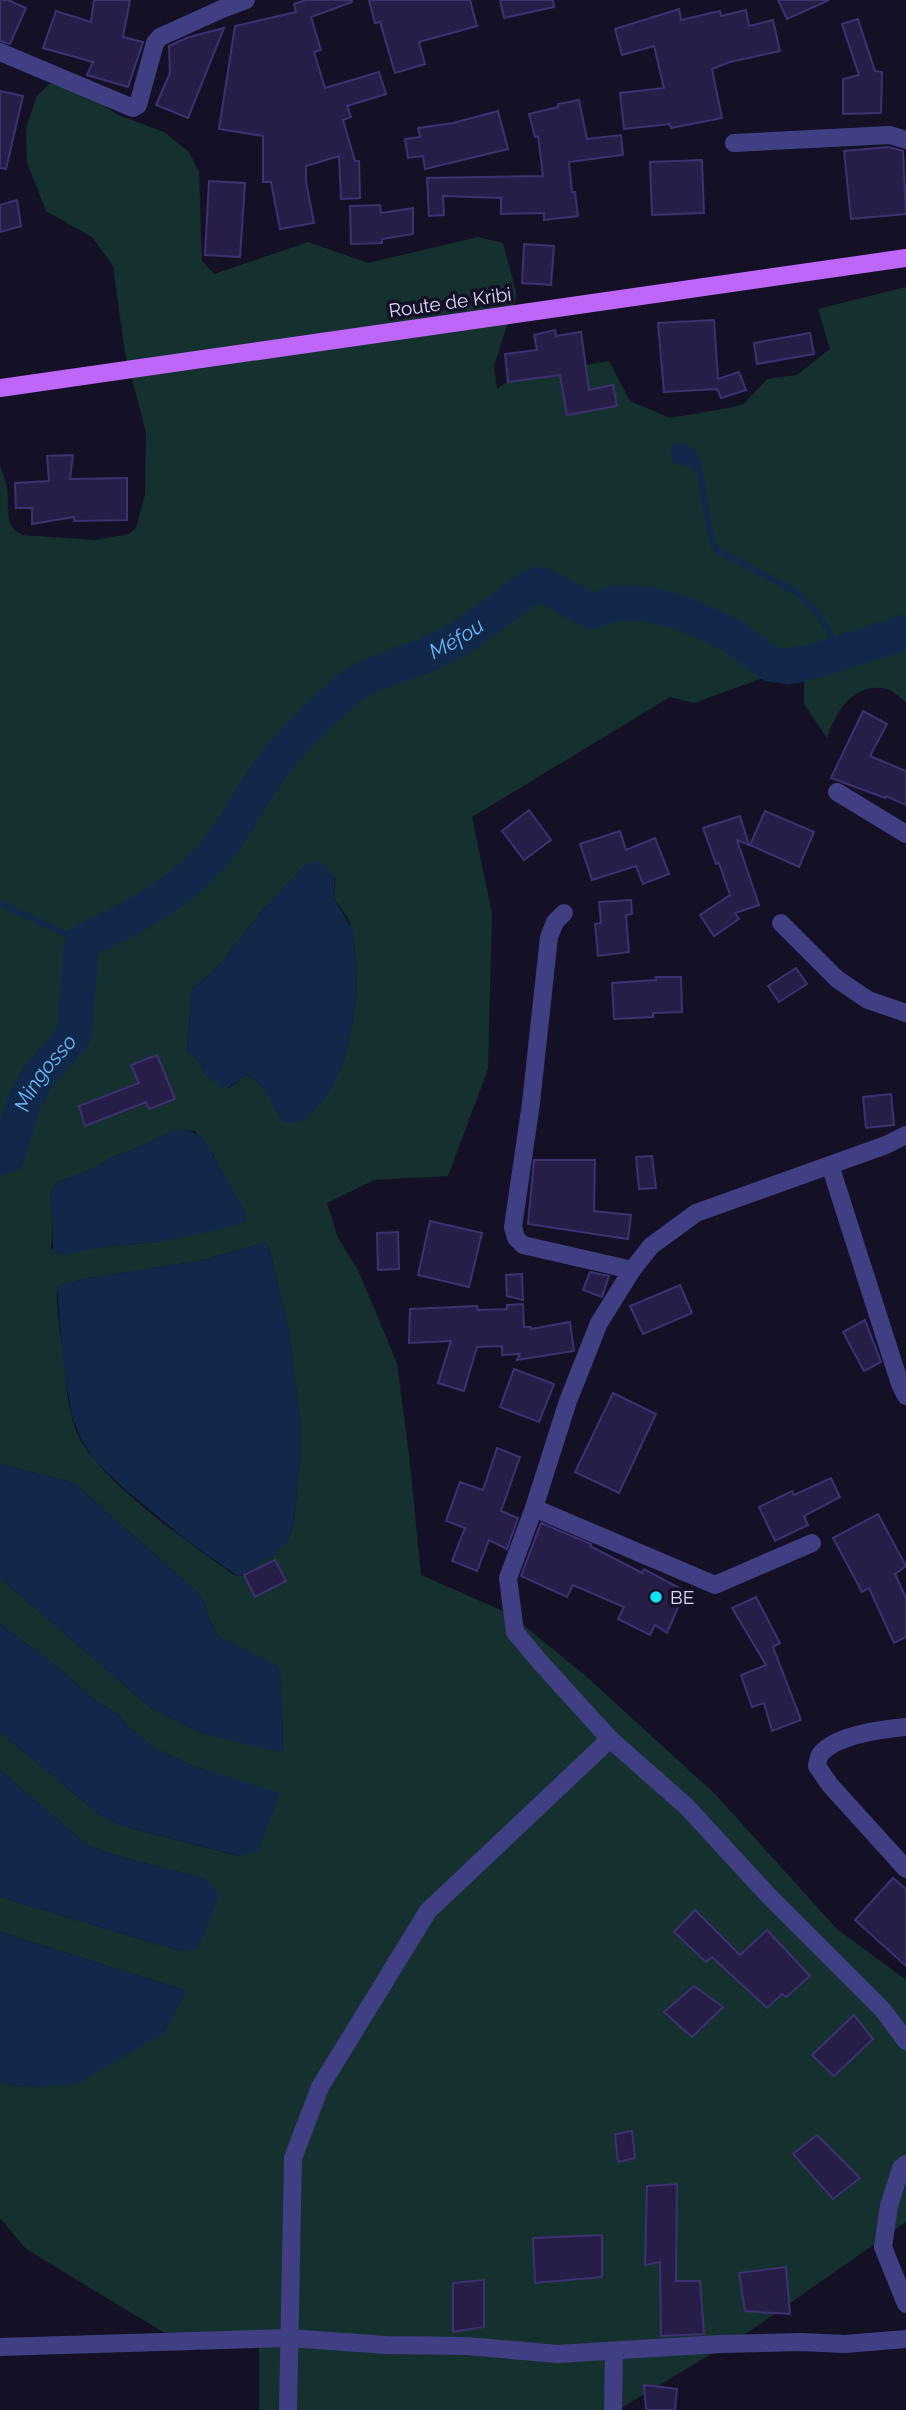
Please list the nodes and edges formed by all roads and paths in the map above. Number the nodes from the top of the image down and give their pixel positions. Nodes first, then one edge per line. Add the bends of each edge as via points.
1 (246, 0) edge
2 (0, 52) edge
3 (906, 140) edge
4 (734, 143) dead end
5 (906, 258) edge
6 (0, 388) edge
7 (836, 792) dead end
8 (906, 834) edge
9 (564, 913) dead end
10 (781, 923) dead end
11 (906, 1013) edge
12 (906, 1135) edge
13 (830, 1165) junction
14 (632, 1269) junction
15 (906, 1396) edge
16 (534, 1508) junction
17 (813, 1543) dead end
18 (906, 1727) edge
19 (610, 1739) junction
20 (906, 1869) edge
21 (906, 2041) edge
22 (906, 2164) edge
23 (906, 2304) edge
24 (289, 2338) junction
25 (906, 2339) edge
26 (0, 2347) edge
27 (614, 2351) junction
28 (288, 2410) edge
29 (612, 2410) edge

1 - 2 street via 160,37 138,105 133,108
3 - 4 street via 890,135
5 - 6 main road, Route de Kribi
7 - 8 street
9 - 14 street via 549,937 513,1227 523,1245
10 - 11 street via 837,979 867,1000
12 - 13 street
13 - 14 street via 696,1213 651,1246
13 - 15 street
14 - 16 street via 595,1334
16 - 17 street via 715,1585
16 - 19 street via 508,1578 515,1632
18 - 20 street via 837,1742 820,1755 817,1766
19 - 21 street via 687,1807 767,1895 883,2010
19 - 24 street via 428,1911 320,2087 293,2158
22 - 23 street via 889,2206 883,2247
24 - 26 street
24 - 27 street via 558,2354
24 - 28 street
25 - 27 street
27 - 29 street

